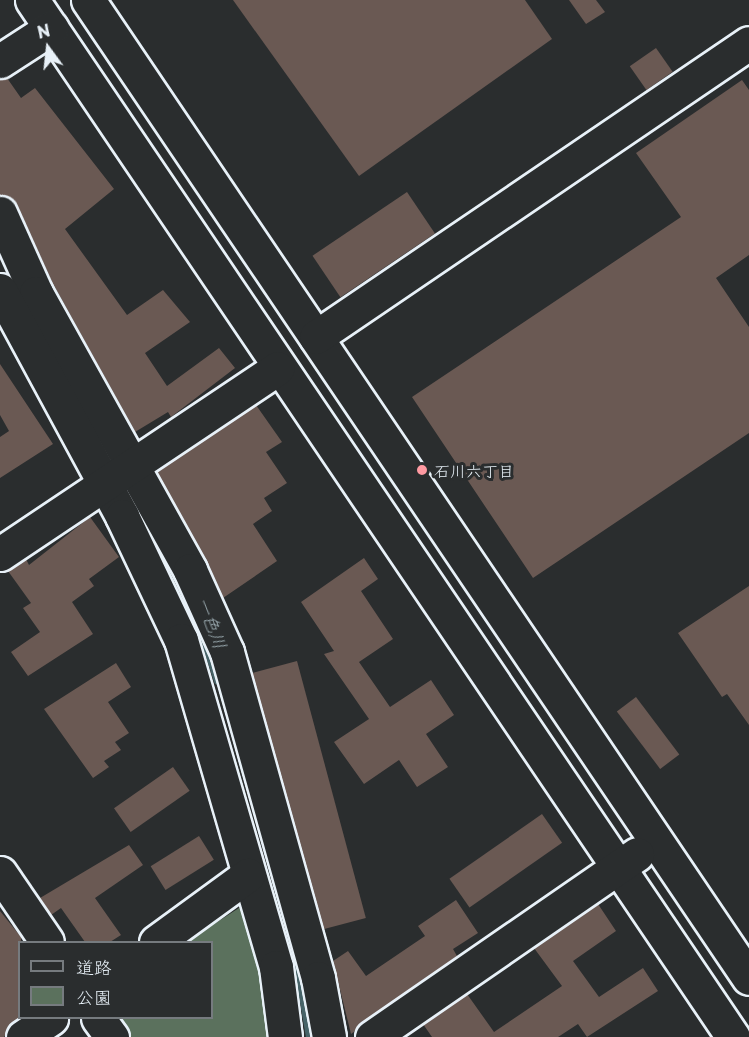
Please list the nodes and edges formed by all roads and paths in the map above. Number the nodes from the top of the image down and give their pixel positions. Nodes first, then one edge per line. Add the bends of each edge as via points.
1 (32, 0) edge
2 (88, 0) edge
3 (51, 28) junction
4 (749, 44) edge
5 (0, 61) edge
6 (0, 213) edge
7 (0, 290) edge
8 (316, 337) junction
9 (278, 368) junction
10 (118, 476) junction
11 (0, 554) edge
12 (657, 840) junction
13 (619, 866) junction
14 (0, 873) edge
15 (248, 875) junction
16 (46, 941) edge
17 (157, 941) edge
18 (749, 978) edge
19 (48, 1019) edge
20 (99, 1019) edge
21 (23, 1037) edge
22 (112, 1037) edge
23 (285, 1037) edge
24 (329, 1037) edge
25 (372, 1037) edge
26 (733, 1037) edge

1 - 3 street
2 - 8 street
3 - 5 street
3 - 9 street
4 - 8 street
6 - 10 street
7 - 10 street
8 - 12 street
9 - 10 street
9 - 13 street
10 - 11 street
10 - 15 street via 181,640
10 - 24 street via 227,652 318,978
12 - 13 street
12 - 18 street
13 - 25 street
13 - 26 street
14 - 16 street
15 - 17 street
15 - 23 street via 282,993
19 - 21 street
20 - 22 street

